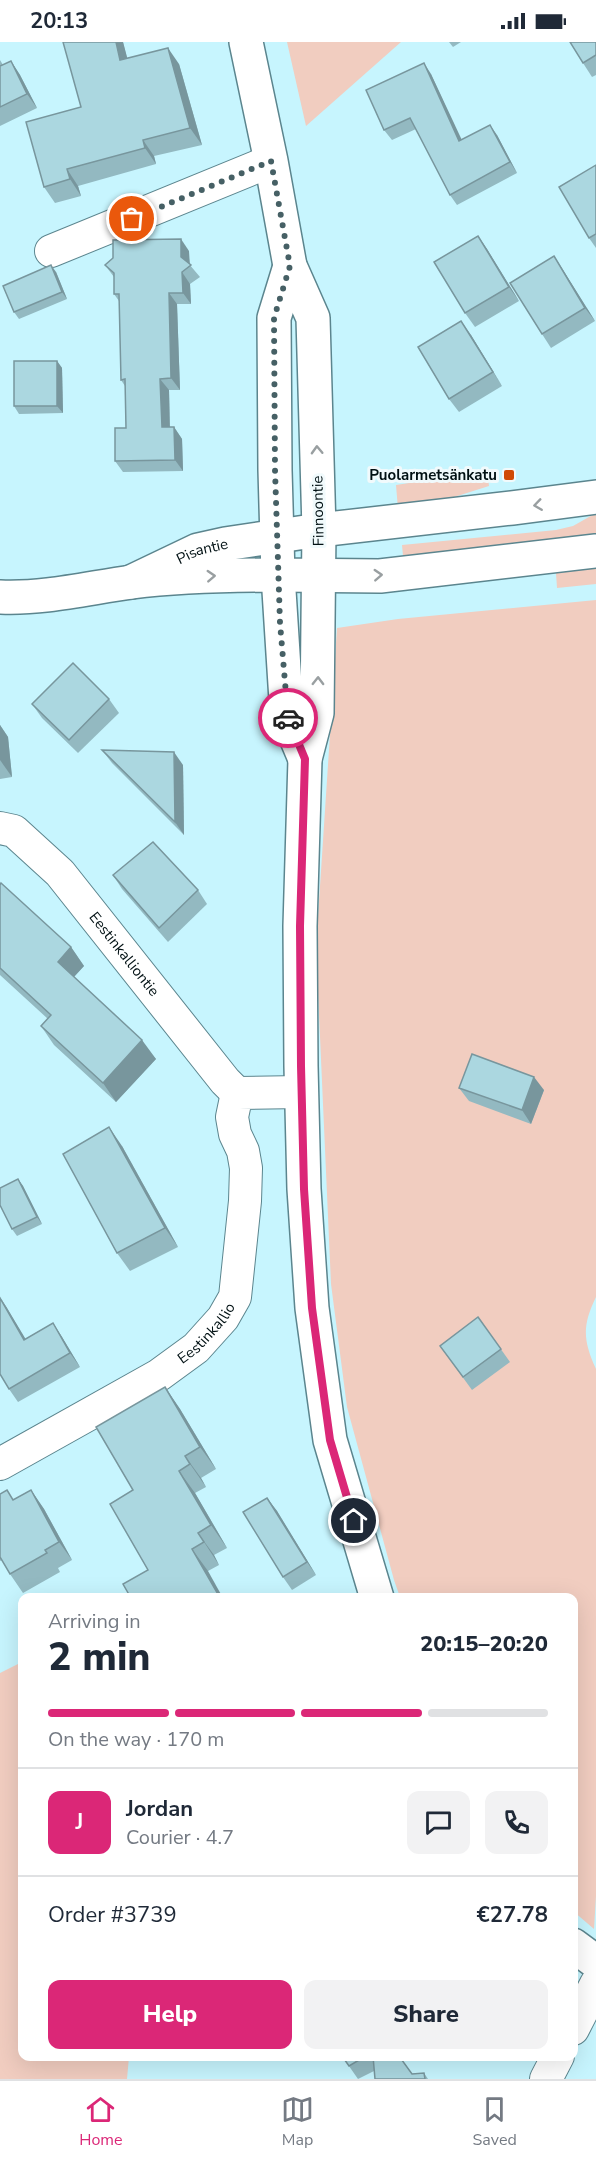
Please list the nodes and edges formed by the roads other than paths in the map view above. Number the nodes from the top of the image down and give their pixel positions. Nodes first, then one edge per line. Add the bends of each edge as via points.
1 (246, 42) edge
2 (271, 161) junction
3 (51, 251) dead end
4 (290, 266) junction
5 (596, 497) edge
6 (319, 530) junction
7 (277, 537) junction
8 (596, 551) edge
9 (278, 575) junction
10 (320, 576) junction
11 (132, 582) junction
12 (0, 597) edge
13 (305, 759) junction
14 (0, 828) edge
15 (301, 1092) junction
16 (237, 1093) junction
17 (0, 1464) edge
18 (376, 1593) edge
19 (578, 1949) edge
20 (596, 1962) edge
21 (596, 1984) edge
22 (578, 2019) edge
23 (555, 2061) edge
24 (546, 2079) edge

1 - 2 street, Finnoontie
2 - 3 street
2 - 4 street, Finnoontie
6 -> 4 street, Finnoontie via 313,318
4 - 7 street, Finnoontie via 274,318
5 -> 6 street
6 - 7 street
6 - 10 street, Finnoontie
7 - 9 street, Finnoontie
7 - 11 street, Pisantie via 198,550
10 -> 8 street via 380,576
9 - 10 street
11 -> 9 street, Pisantie via 215,575
9 - 13 street, Finnoontie via 287,716
13 -> 10 street, Finnoontie via 318,713
11 - 12 street, Pisantie via 72,593
13 - 15 street, Finnoontie
14 - 16 street, Eestinkalliontie via 14,831 60,873
15 - 16 street
15 - 18 street, Finnoontie via 312,1308 330,1440
16 - 17 street, Eestinkallio via 232,1117 246,1168 245,1201 235,1297 223,1318 196,1348 159,1375
19 - 20 street
21 - 22 street
23 - 24 street

